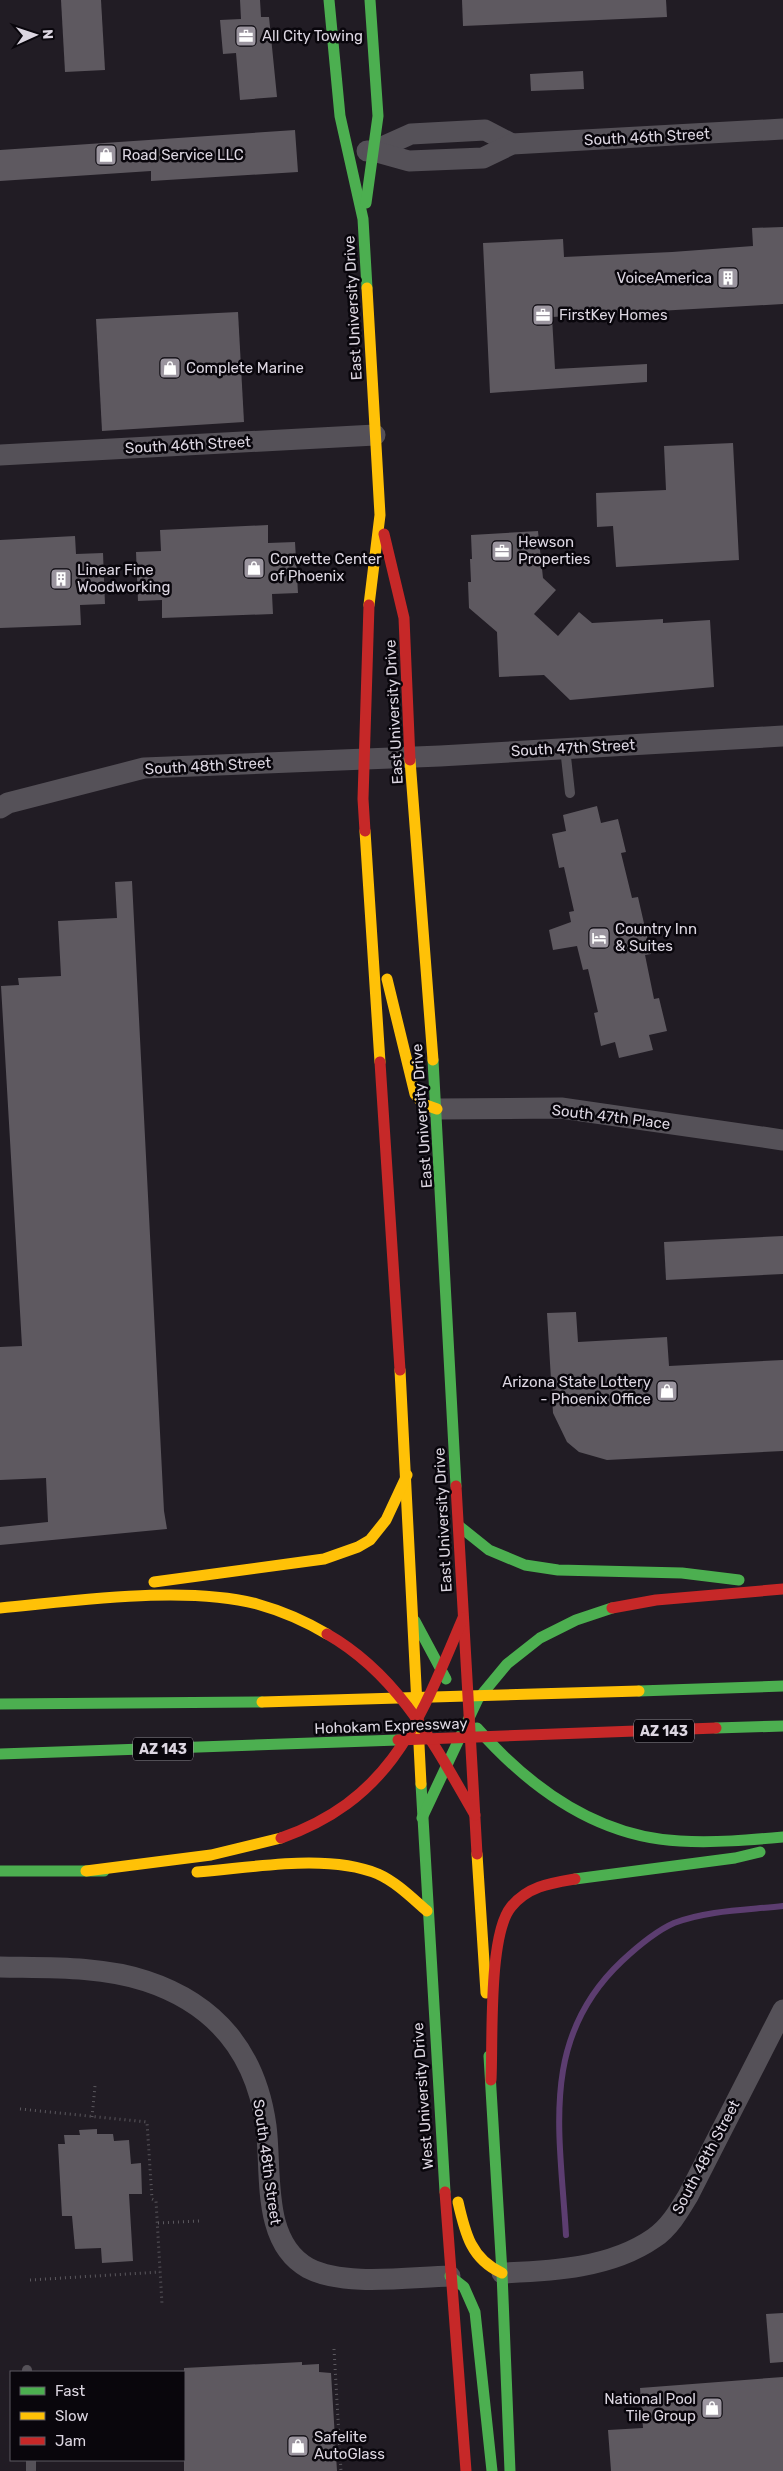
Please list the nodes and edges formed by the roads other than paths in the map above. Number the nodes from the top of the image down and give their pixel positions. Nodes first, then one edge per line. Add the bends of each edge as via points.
1 (329, 0) edge
2 (370, 0) edge
3 (384, 38) dead end
4 (378, 116) junction
5 (783, 129) edge
6 (373, 151) junction
7 (349, 153) junction
8 (363, 219) junction
9 (375, 436) junction
10 (0, 455) edge
11 (380, 515) junction
12 (783, 736) edge
13 (565, 748) junction
14 (410, 757) junction
15 (362, 759) junction
16 (570, 793) dead end
17 (0, 808) edge
18 (370, 914) junction
19 (437, 1109) junction
20 (783, 1140) edge
21 (407, 1475) junction
22 (459, 1526) junction
23 (783, 1587) edge
24 (66, 1602) junction
25 (0, 1608) edge
26 (463, 1618) junction
27 (415, 1621) junction
28 (440, 1669) junction
29 (783, 1686) edge
30 (84, 1692) dead end
31 (323, 1700) junction
32 (0, 1704) edge
33 (418, 1719) junction
34 (469, 1719) junction
35 (783, 1726) edge
36 (0, 1754) edge
37 (446, 1766) junction
38 (475, 1815) junction
39 (422, 1818) junction
40 (783, 1837) edge
41 (783, 1846) edge
42 (86, 1870) junction
43 (0, 1871) edge
44 (427, 1911) junction
45 (0, 1967) edge
46 (783, 2010) edge
47 (491, 2080) junction
48 (440, 2125) junction
49 (502, 2273) junction
50 (450, 2276) junction
51 (466, 2471) edge
52 (492, 2471) edge
53 (510, 2471) edge

1 - 7 main road, East University Drive via 340,116
2 - 4 main road, East University Drive
3 - 4 main road
4 - 6 main road, East University Drive
5 - 6 street, South 46th Street via 512,144 485,130 411,134
6 - 7 street, South 46th Street
6 - 8 main road, East University Drive
7 - 8 main road, East University Drive
8 - 9 main road, East University Drive
9 - 10 street, South 46th Street
9 - 11 main road, East University Drive
11 - 14 main road, East University Drive via 404,618
11 - 15 main road, East University Drive via 367,623
12 - 13 street, South 47th Street
13 - 14 street, South 47th Street
13 - 16 lane
14 - 15 street, South 47th Street
14 - 19 main road, East University Drive
15 - 17 street, South 48th Street via 144,768
15 - 18 main road, East University Drive
18 - 19 main road via 414,1094 423,1104
18 - 21 main road, East University Drive
19 - 20 street, South 47th Place via 561,1108
19 - 22 main road, East University Drive
21 - 24 main road via 379,1533 349,1553 161,1580
21 - 27 main road, East University Drive
22 - 23 main road via 489,1550 525,1565 558,1570 682,1573
22 - 26 main road, East University Drive
23 - 34 main road via 640,1600 577,1619 539,1639 507,1664 489,1683
24 - 25 main road
24 - 33 main road via 188,1595 257,1604 318,1629 346,1647 387,1681
26 - 28 main road
26 - 34 main road, East University Drive
27 - 28 main road
27 - 33 main road, East University Drive
28 - 33 main road
28 - 34 main road
29 - 31 main road, Hohokam Expressway
30 - 31 main road
31 - 32 main road, Hohokam Expressway
33 - 37 main road
33 - 39 main road, West University Drive
33 - 42 main road via 391,1764 328,1818 248,1848 208,1856
34 - 37 main road
34 - 38 main road
34 - 40 main road via 500,1756 534,1786 578,1813 600,1822 647,1837 668,1839
35 - 36 main road, Hohokam Expressway / AZ 143
37 - 38 main road
37 - 39 main road
38 - 47 main road
39 - 44 main road, West University Drive
41 - 47 main road via 735,1858 547,1883 520,1897 506,1913 500,1932
42 - 43 main road
42 - 44 main road via 180,1872 319,1865 348,1867 375,1873 392,1882
44 - 48 main road, West University Drive
45 - 50 street, South 48th Street via 91,1970 145,1980 184,1996 214,2017 231,2036 246,2059 257,2086 266,2125 274,2217 286,2250 306,2267 329,2276
46 - 49 street, South 48th Street via 688,2196 674,2218 655,2238 625,2254 595,2263
47 - 49 main road
48 - 49 main road via 468,2243 478,2259
48 - 50 main road, West University Drive
49 - 53 main road
50 - 51 main road, West University Drive
50 - 52 main road via 464,2287 475,2312

